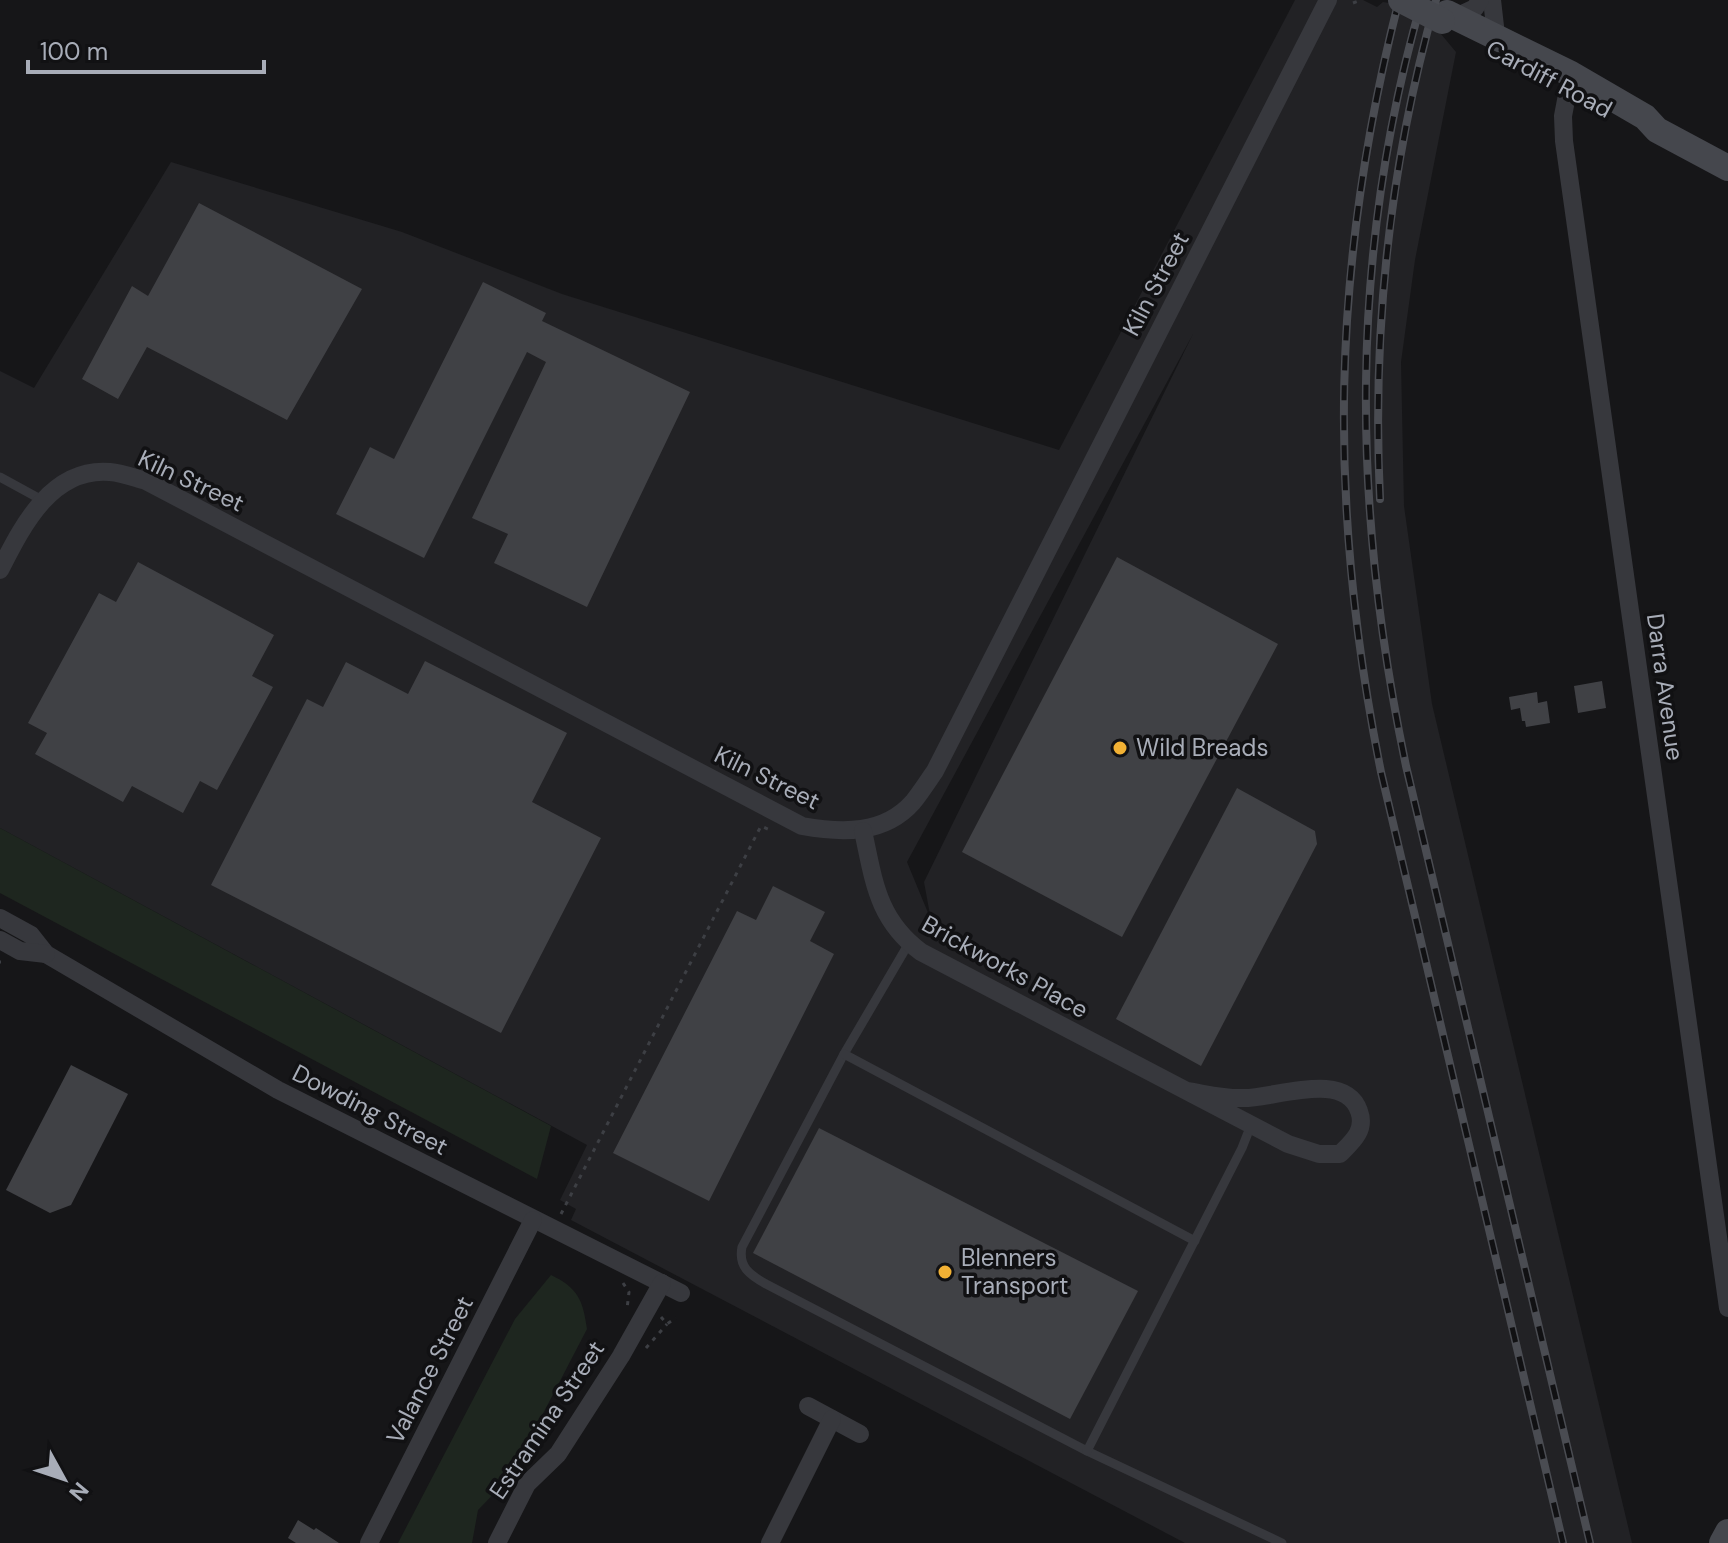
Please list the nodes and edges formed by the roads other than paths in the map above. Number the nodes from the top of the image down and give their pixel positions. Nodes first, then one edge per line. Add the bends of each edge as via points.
1 (1328, 0) edge
2 (1401, 0) edge
3 (1422, 0) edge
4 (1480, 0) edge
5 (1492, 0) edge
6 (1448, 17) junction
7 (1496, 35) junction
8 (1569, 82) junction
9 (1728, 168) edge
10 (0, 477) edge
11 (42, 500) junction
12 (0, 570) edge
13 (863, 831) junction
14 (0, 918) edge
15 (0, 940) edge
16 (909, 943) junction
17 (46, 954) junction
18 (844, 1054) junction
19 (1187, 1091) junction
20 (1251, 1124) junction
21 (533, 1220) junction
22 (1195, 1241) junction
23 (662, 1283) junction
24 (681, 1293) dead end
25 (1728, 1308) edge
26 (808, 1406) dead end
27 (832, 1419) junction
28 (860, 1434) dead end
29 (1087, 1451) junction
30 (1728, 1532) edge
31 (369, 1543) edge
32 (497, 1543) edge
33 (770, 1543) edge
34 (1282, 1543) edge
35 (1722, 1543) edge

1 - 13 street, Kiln Street via 935,771 912,804
2 - 6 main road, bridge
3 - 6 main road
4 - 6 street via 1475,8
5 - 7 street
6 - 7 main road, Cardiff Road
6 - 8 main road, Cardiff Road
7 - 8 main road, Cardiff Road
8 - 9 main road, Cardiff Road via 1645,117 1657,130
8 - 25 street, Darra Avenue via 1564,141
10 - 11 lane
11 - 12 street, Kiln Street
11 - 13 street, Kiln Street via 78,476 109,472 146,481 802,826
13 - 16 street, Brickworks Place via 879,901
14 - 17 street, Dowding Street via 31,935
15 - 17 street, Dowding Street via 20,951
16 - 18 lane
16 - 19 street, Brickworks Place
17 - 21 street, Dowding Street via 278,1090
18 - 22 lane
18 - 29 lane via 742,1247 743,1266 766,1284
19 - 20 street, Brickworks Place
19 - 20 street, Brickworks Place via 1240,1099 1324,1087 1343,1092 1356,1103 1361,1117 1358,1136 1340,1154 1288,1144
20 - 22 lane
21 - 23 street, Dowding Street
21 - 31 street, Valance Street
22 - 29 lane
23 - 24 street, Dowding Street
23 - 32 street, Estramina Street via 558,1454 527,1484
26 - 27 street
27 - 28 street
27 - 33 street
29 - 34 lane
30 - 35 main road

